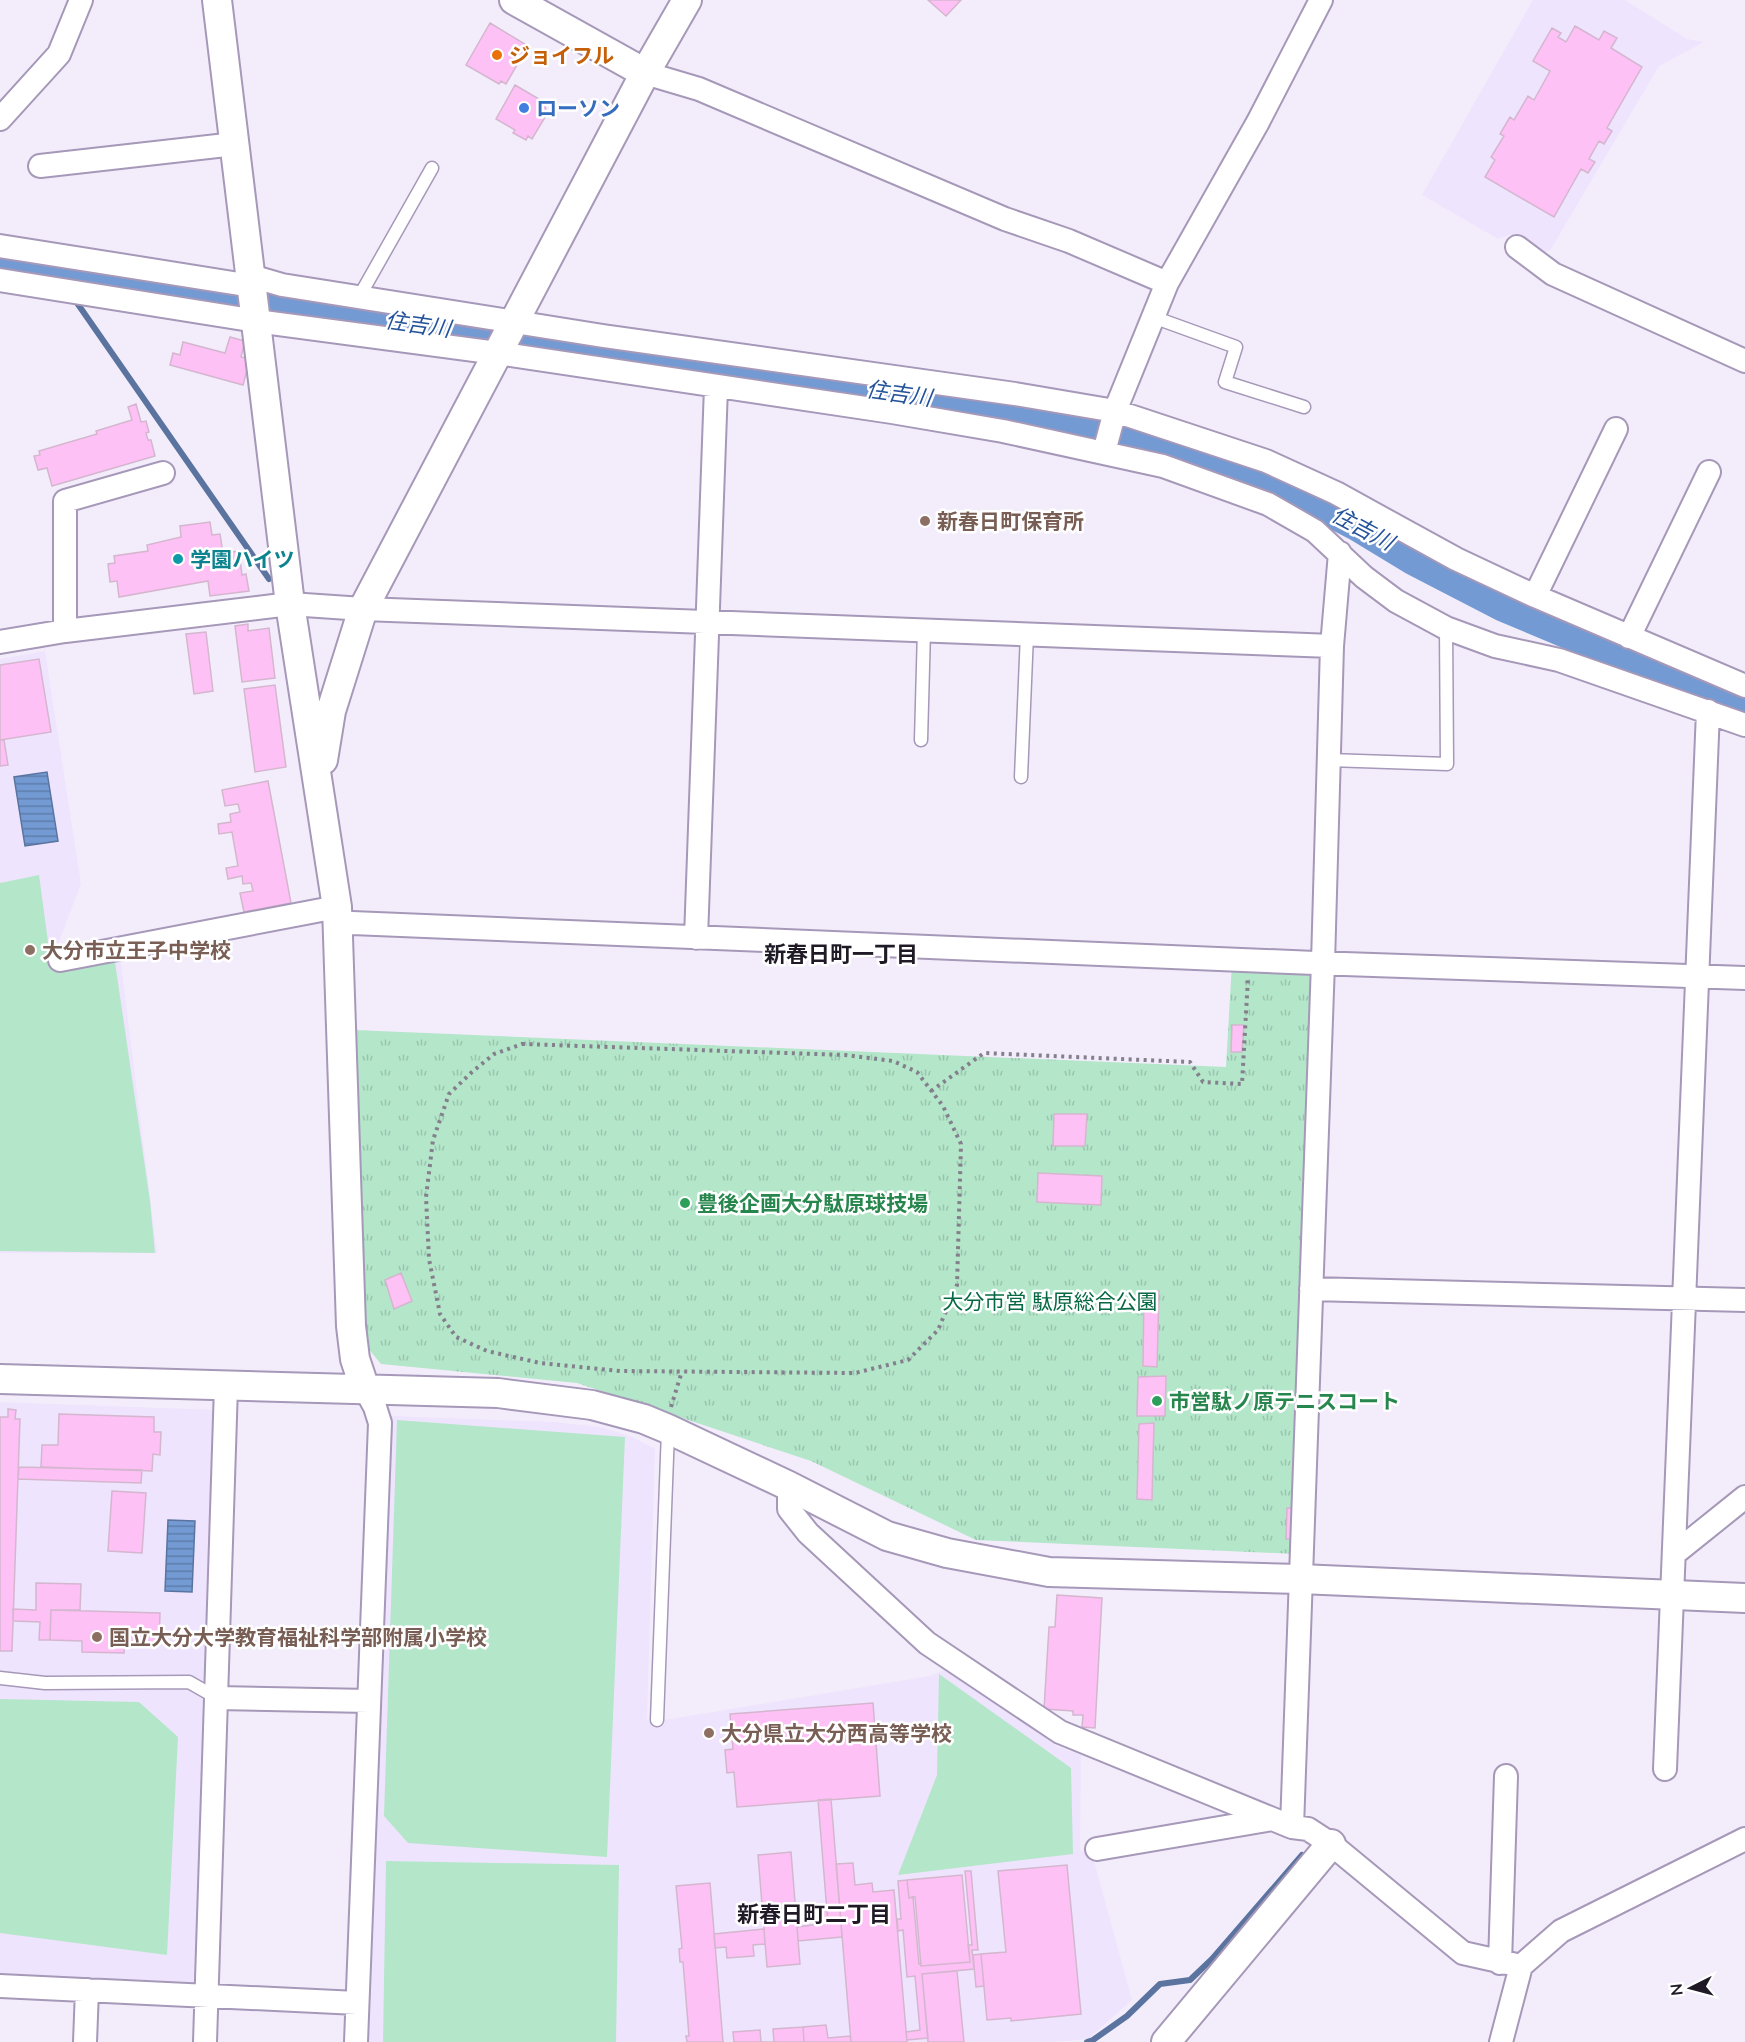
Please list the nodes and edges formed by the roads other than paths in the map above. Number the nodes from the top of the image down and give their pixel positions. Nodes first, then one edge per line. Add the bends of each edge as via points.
1 (81, 0) edge
2 (217, 0) edge
3 (514, 0) edge
4 (687, 0) edge
5 (1321, 0) edge
6 (645, 73) junction
7 (0, 118) edge
8 (235, 144) junction
9 (40, 166) dead end
10 (432, 168) dead end
11 (0, 246) edge
12 (1517, 247) dead end
13 (0, 280) edge
14 (251, 281) junction
15 (1167, 283) junction
16 (359, 297) junction
17 (1153, 317) junction
18 (256, 321) junction
19 (514, 321) junction
20 (497, 353) junction
21 (1745, 361) edge
22 (716, 387) junction
23 (1304, 407) dead end
24 (1113, 416) junction
25 (1616, 429) dead end
26 (1105, 449) junction
27 (163, 472) dead end
28 (1709, 472) dead end
29 (1340, 553) junction
30 (1535, 596) junction
31 (290, 604) junction
32 (363, 609) junction
33 (708, 622) junction
34 (1446, 628) junction
35 (924, 630) junction
36 (65, 631) junction
37 (1027, 634) junction
38 (1629, 636) junction
39 (0, 642) edge
40 (1332, 646) junction
41 (1745, 686) edge
42 (1708, 711) junction
43 (1745, 725) edge
44 (921, 740) dead end
45 (1329, 760) junction
46 (1021, 777) dead end
47 (329, 847) junction
48 (337, 916) junction
49 (696, 938) junction
50 (60, 960) dead end
51 (1323, 963) junction
52 (1698, 976) junction
53 (1745, 978) edge
54 (1311, 1289) junction
55 (1684, 1299) junction
56 (1745, 1300) edge
57 (0, 1379) edge
58 (226, 1386) junction
59 (365, 1389) junction
60 (669, 1418) junction
61 (789, 1486) junction
62 (1745, 1497) edge
63 (1674, 1554) junction
64 (1300, 1579) junction
65 (1672, 1595) junction
66 (1745, 1598) edge
67 (0, 1678) edge
68 (218, 1698) junction
69 (369, 1701) junction
70 (657, 1720) dead end
71 (1665, 1769) dead end
72 (1506, 1776) dead end
73 (1282, 1823) junction
74 (1745, 1839) edge
75 (1331, 1844) junction
76 (1097, 1849) dead end
77 (1511, 1964) junction
78 (0, 1986) edge
79 (87, 1990) junction
80 (207, 1994) junction
81 (357, 2003) junction
82 (85, 2042) edge
83 (205, 2042) edge
84 (356, 2042) edge
85 (1166, 2042) edge
86 (1501, 2042) edge

1 - 7 street via 58,54
2 - 8 street
3 - 6 street
4 - 6 street
5 - 15 street
6 - 15 street via 699,88 1005,219 1069,241
6 - 19 street
8 - 9 street
8 - 14 street
10 - 16 lane
11 - 14 street
12 - 21 street via 1552,274
13 - 18 street
14 - 16 street
14 - 18 street
15 - 17 street
16 - 19 street
17 - 23 lane via 1236,347 1225,382
17 - 24 street
18 - 20 street
18 - 31 street
19 - 20 street
19 - 24 street via 1015,394
20 - 22 street
20 - 32 street
22 - 26 street
22 - 33 street
24 - 26 street
24 - 30 street via 1266,460
25 - 30 street
26 - 29 street via 1268,504 1315,531
27 - 36 street via 65,501
28 - 38 street
29 - 34 street via 1396,602
29 - 40 street
30 - 38 street
31 - 32 street
31 - 36 street
31 - 47 street
32 - 33 street
32 - 47 street via 331,711 323,759
33 - 35 street
33 - 49 street
34 - 42 street via 1495,646 1559,660
34 - 45 lane via 1447,765
35 - 37 street
35 - 44 lane
36 - 39 street
37 - 40 street
37 - 46 lane
38 - 41 street
40 - 45 street
42 - 43 street
42 - 52 street
45 - 51 street
47 - 48 street
48 - 49 street via 352,924
48 - 50 street
48 - 59 street via 351,1326 355,1359
49 - 51 street
51 - 52 street
51 - 54 street
52 - 53 street
52 - 55 street
54 - 55 street
54 - 64 street
55 - 56 street
55 - 63 street
57 - 58 street
58 - 59 street
58 - 68 street
59 - 60 street via 498,1393
59 - 69 street via 380,1423
60 - 61 street
60 - 70 lane
61 - 64 street via 886,1536 947,1553 1049,1572
61 - 73 street via 789,1509 808,1533 927,1643 1060,1732
62 - 63 street
63 - 65 street
64 - 65 street
64 - 73 street
65 - 66 street
65 - 71 street
67 - 68 lane via 45,1683 189,1682
68 - 69 street
68 - 80 street
69 - 81 street
72 - 77 street
73 - 75 street via 1308,1829
73 - 76 street
74 - 77 street via 1561,1931
75 - 77 street via 1463,1953
75 - 85 street
77 - 86 street
78 - 79 street
79 - 80 street
79 - 82 street
80 - 81 street
80 - 83 street
81 - 84 street

